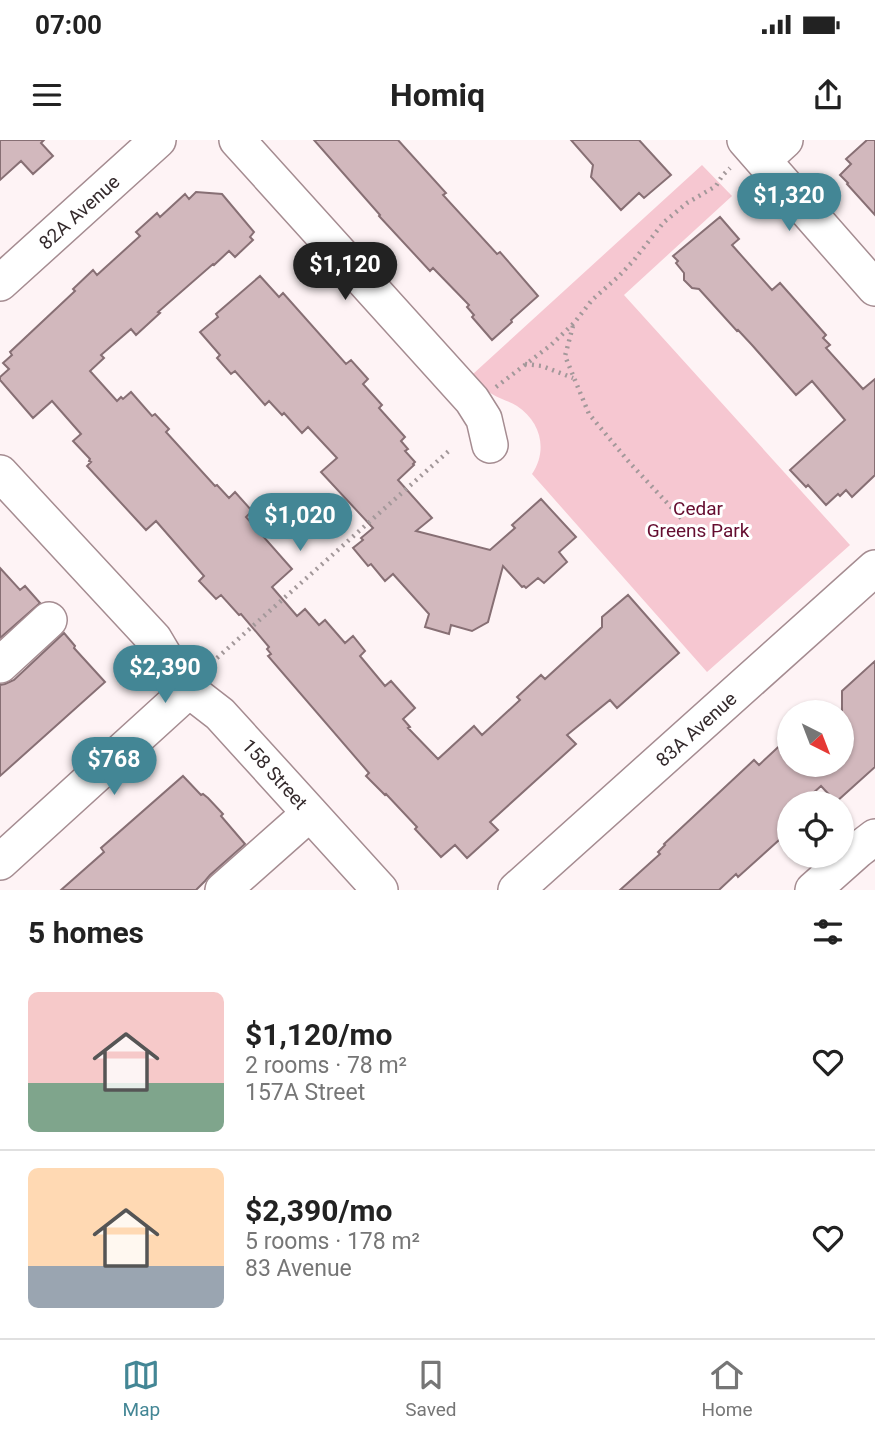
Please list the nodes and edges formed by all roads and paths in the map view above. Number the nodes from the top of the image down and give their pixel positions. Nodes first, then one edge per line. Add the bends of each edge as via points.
1 (158, 140) edge
2 (237, 140) edge
3 (757, 151) edge
4 (0, 283) edge
5 (875, 288) edge
6 (574, 323) junction
7 (526, 364) junction
8 (574, 379) junction
9 (487, 394) dead end
10 (490, 445) dead end
11 (451, 449) dead end
12 (0, 474) edge
13 (684, 521) dead end
14 (875, 568) edge
15 (49, 621) dead end
16 (217, 658) dead end
17 (0, 665) edge
18 (189, 690) junction
19 (310, 813) junction
20 (875, 837) edge
21 (0, 862) edge
22 (223, 890) edge
23 (380, 890) edge
24 (516, 890) edge
25 (813, 890) edge

1 - 4 street, 82A Avenue
2 - 10 street via 472,400 484,419
3 - 5 street
3 - 6 path via 664,222
6 - 7 path
6 - 8 path via 565,355
7 - 8 path
7 - 9 path
8 - 13 path via 589,414
11 - 16 path
12 - 18 street, 158 Street via 153,639
14 - 24 street, 83A Avenue
15 - 17 street
18 - 19 street, 158 Street via 220,714
18 - 21 street
19 - 22 street
19 - 23 street, 158 Street
20 - 25 street

